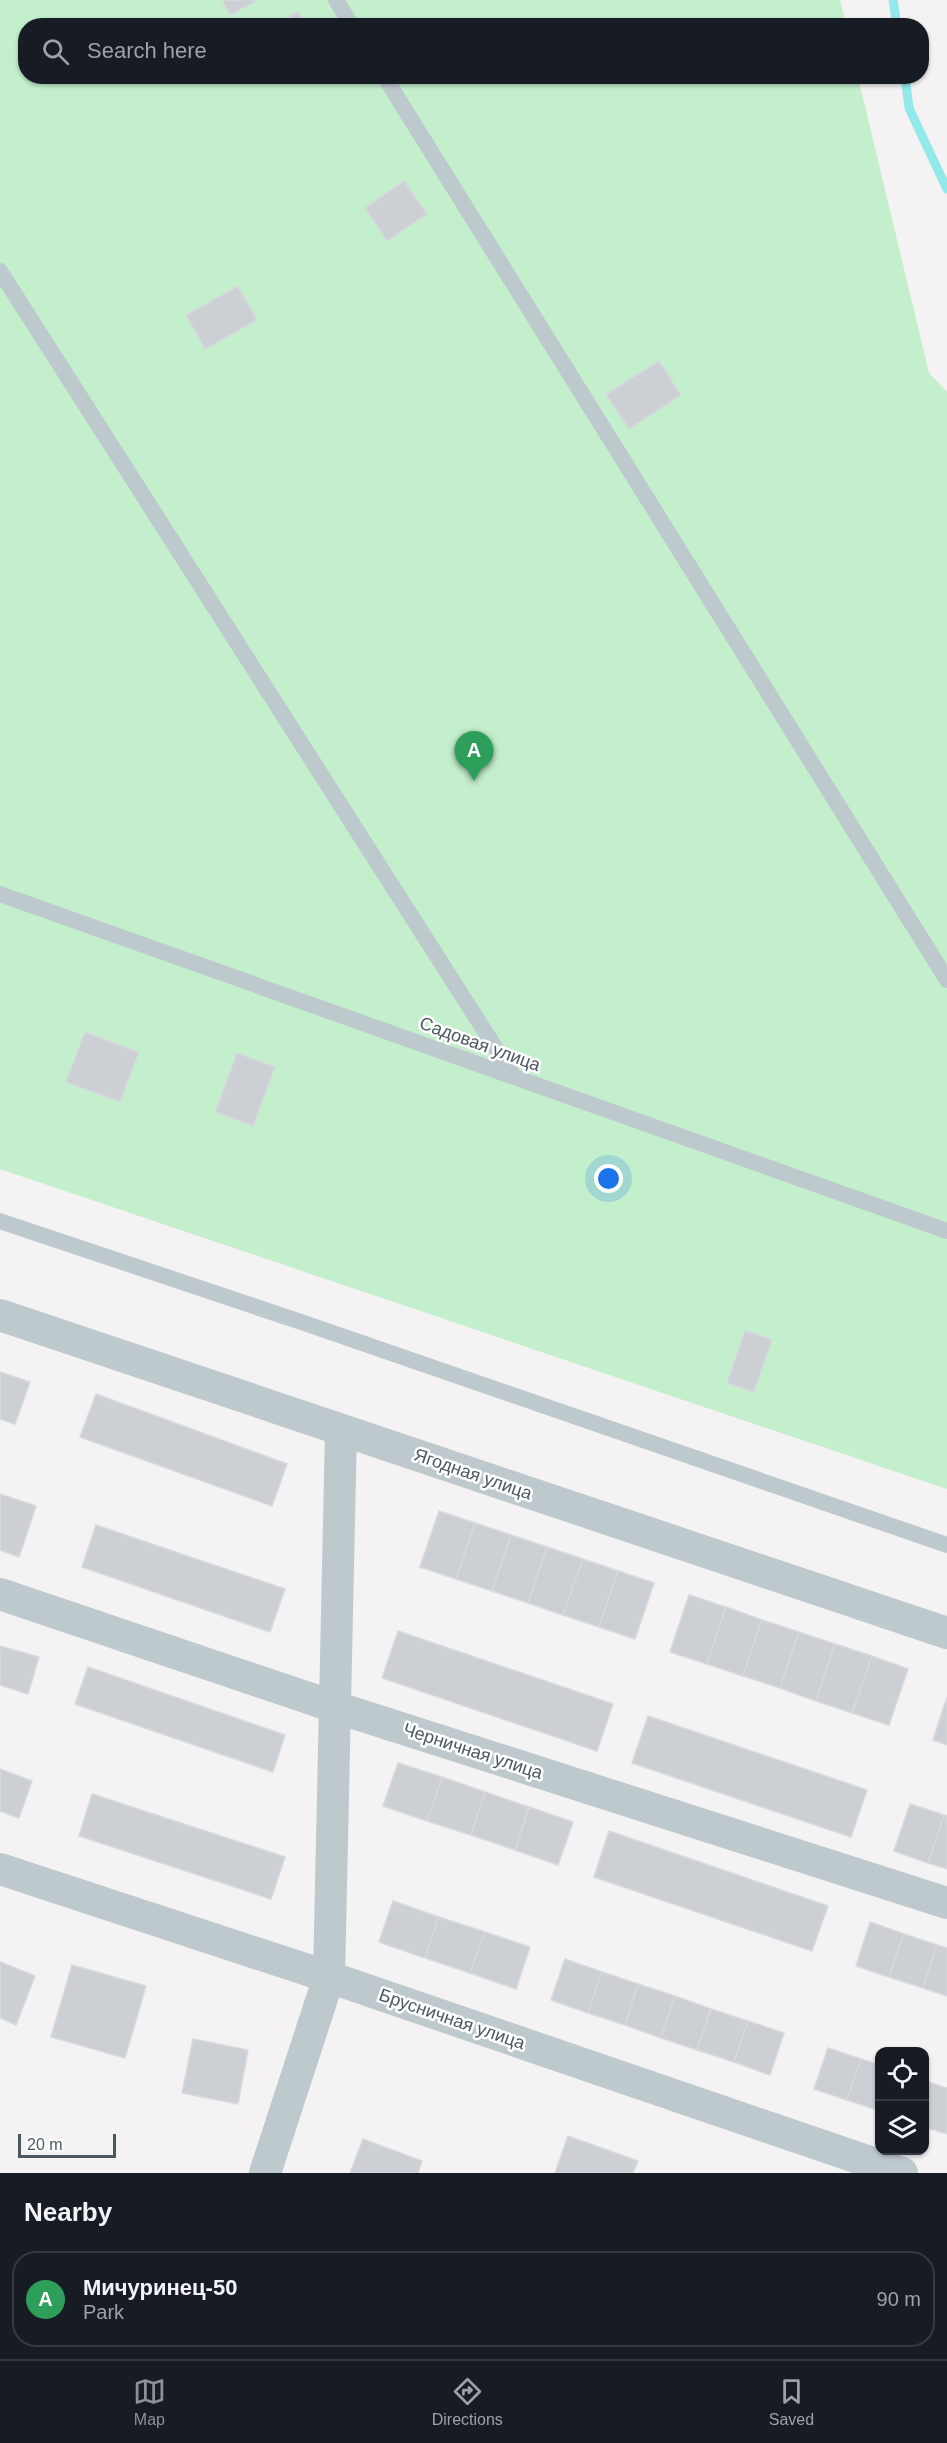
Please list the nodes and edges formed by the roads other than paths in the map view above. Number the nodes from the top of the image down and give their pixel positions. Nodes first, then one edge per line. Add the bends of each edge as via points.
1 (336, 0) edge
2 (347, 18) edge
3 (389, 84) edge
4 (0, 271) edge
5 (0, 894) edge
6 (947, 980) edge
7 (514, 1077) junction
8 (0, 1221) edge
9 (947, 1231) edge
10 (0, 1315) edge
11 (341, 1430) junction
12 (947, 1545) edge
13 (0, 1594) edge
14 (947, 1633) edge
15 (335, 1707) junction
16 (0, 1869) edge
17 (947, 1903) edge
18 (329, 1977) junction
19 (265, 2173) edge
20 (902, 2173) edge

1 - 2 lane
3 - 6 lane
4 - 7 lane
5 - 7 lane, Садовая улица
7 - 9 lane, Садовая улица
8 - 12 lane
10 - 11 street, Ягодная улица
11 - 14 street, Ягодная улица
11 - 15 street
13 - 15 street, Черничная улица
15 - 17 street, Черничная улица
15 - 18 street
16 - 18 street, Брусничная улица
18 - 19 street
18 - 20 street, Брусничная улица

